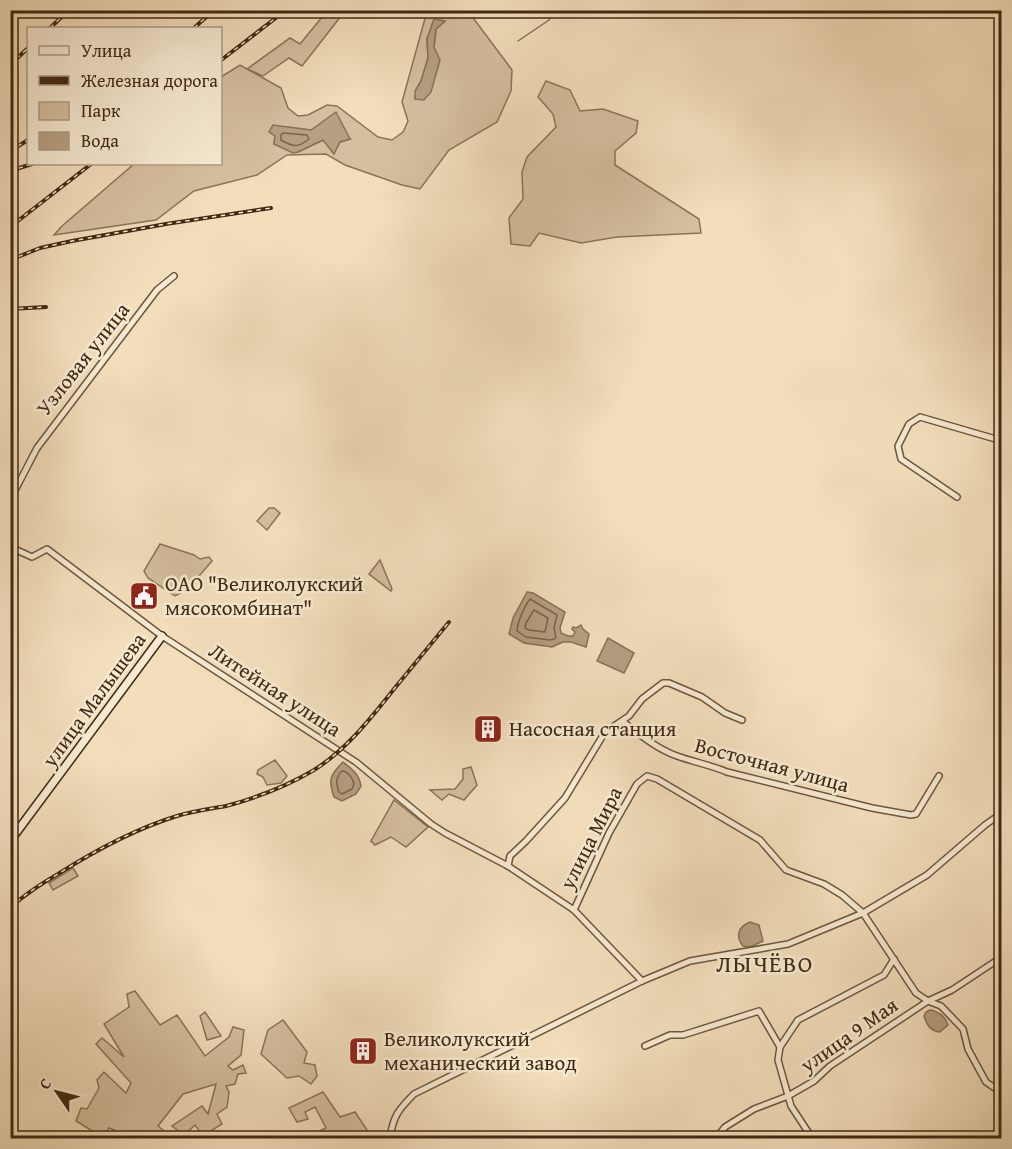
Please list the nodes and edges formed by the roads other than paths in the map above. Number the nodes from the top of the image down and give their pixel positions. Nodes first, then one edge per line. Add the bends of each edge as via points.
1 (174, 276) dead end
2 (1002, 442) edge
3 (957, 497) dead end
4 (10, 501) edge
5 (10, 547) edge
6 (162, 636) junction
7 (742, 720) dead end
8 (622, 721) junction
9 (939, 776) dead end
10 (1002, 813) edge
11 (10, 841) edge
12 (508, 866) junction
13 (574, 910) junction
14 (863, 913) junction
15 (1002, 957) edge
16 (894, 959) junction
17 (642, 981) junction
18 (928, 1001) junction
19 (645, 1046) dead end
20 (780, 1047) junction
21 (1002, 1094) edge
22 (788, 1096) junction
23 (343, 1138) edge
24 (391, 1138) edge
25 (540, 1138) edge
26 (558, 1138) edge
27 (716, 1138) edge
28 (812, 1138) edge

1 - 4 street, Узловая улица via 158,290 36,448
2 - 3 street via 920,417 909,424 898,446 901,459
5 - 6 street, Литейная улица via 32,557 46,549
6 - 11 street, улица Малышева
6 - 12 street, Литейная улица via 356,762 445,834
7 - 8 street, Восточная улица via 702,697 665,683 642,699
8 - 9 street, Восточная улица via 677,756 738,775 911,815 916,814
8 - 12 street via 605,732 565,798 510,856
10 - 14 street via 927,875
12 - 13 street, Литейная улица
13 - 14 street, улица Мира via 609,833 637,784 647,776 760,840 786,870 824,884
13 - 17 street, Литейная улица
14 - 16 street, улица Мира
14 - 17 street via 788,944 690,961
15 - 18 street, улица 9 Мая
16 - 18 street, улица Мира via 916,993
16 - 20 street via 884,975 798,1020
17 - 24 street via 414,1094 400,1108
18 - 21 street, улица Мира via 941,1006 963,1029 968,1049 986,1082
18 - 22 street, улица 9 Мая
19 - 20 street via 670,1035 684,1035 759,1011
20 - 22 street via 778,1060
22 - 27 street, улица 9 Мая via 754,1109 725,1127
22 - 28 street
23 - 24 street
24 - 25 street
25 - 26 street

